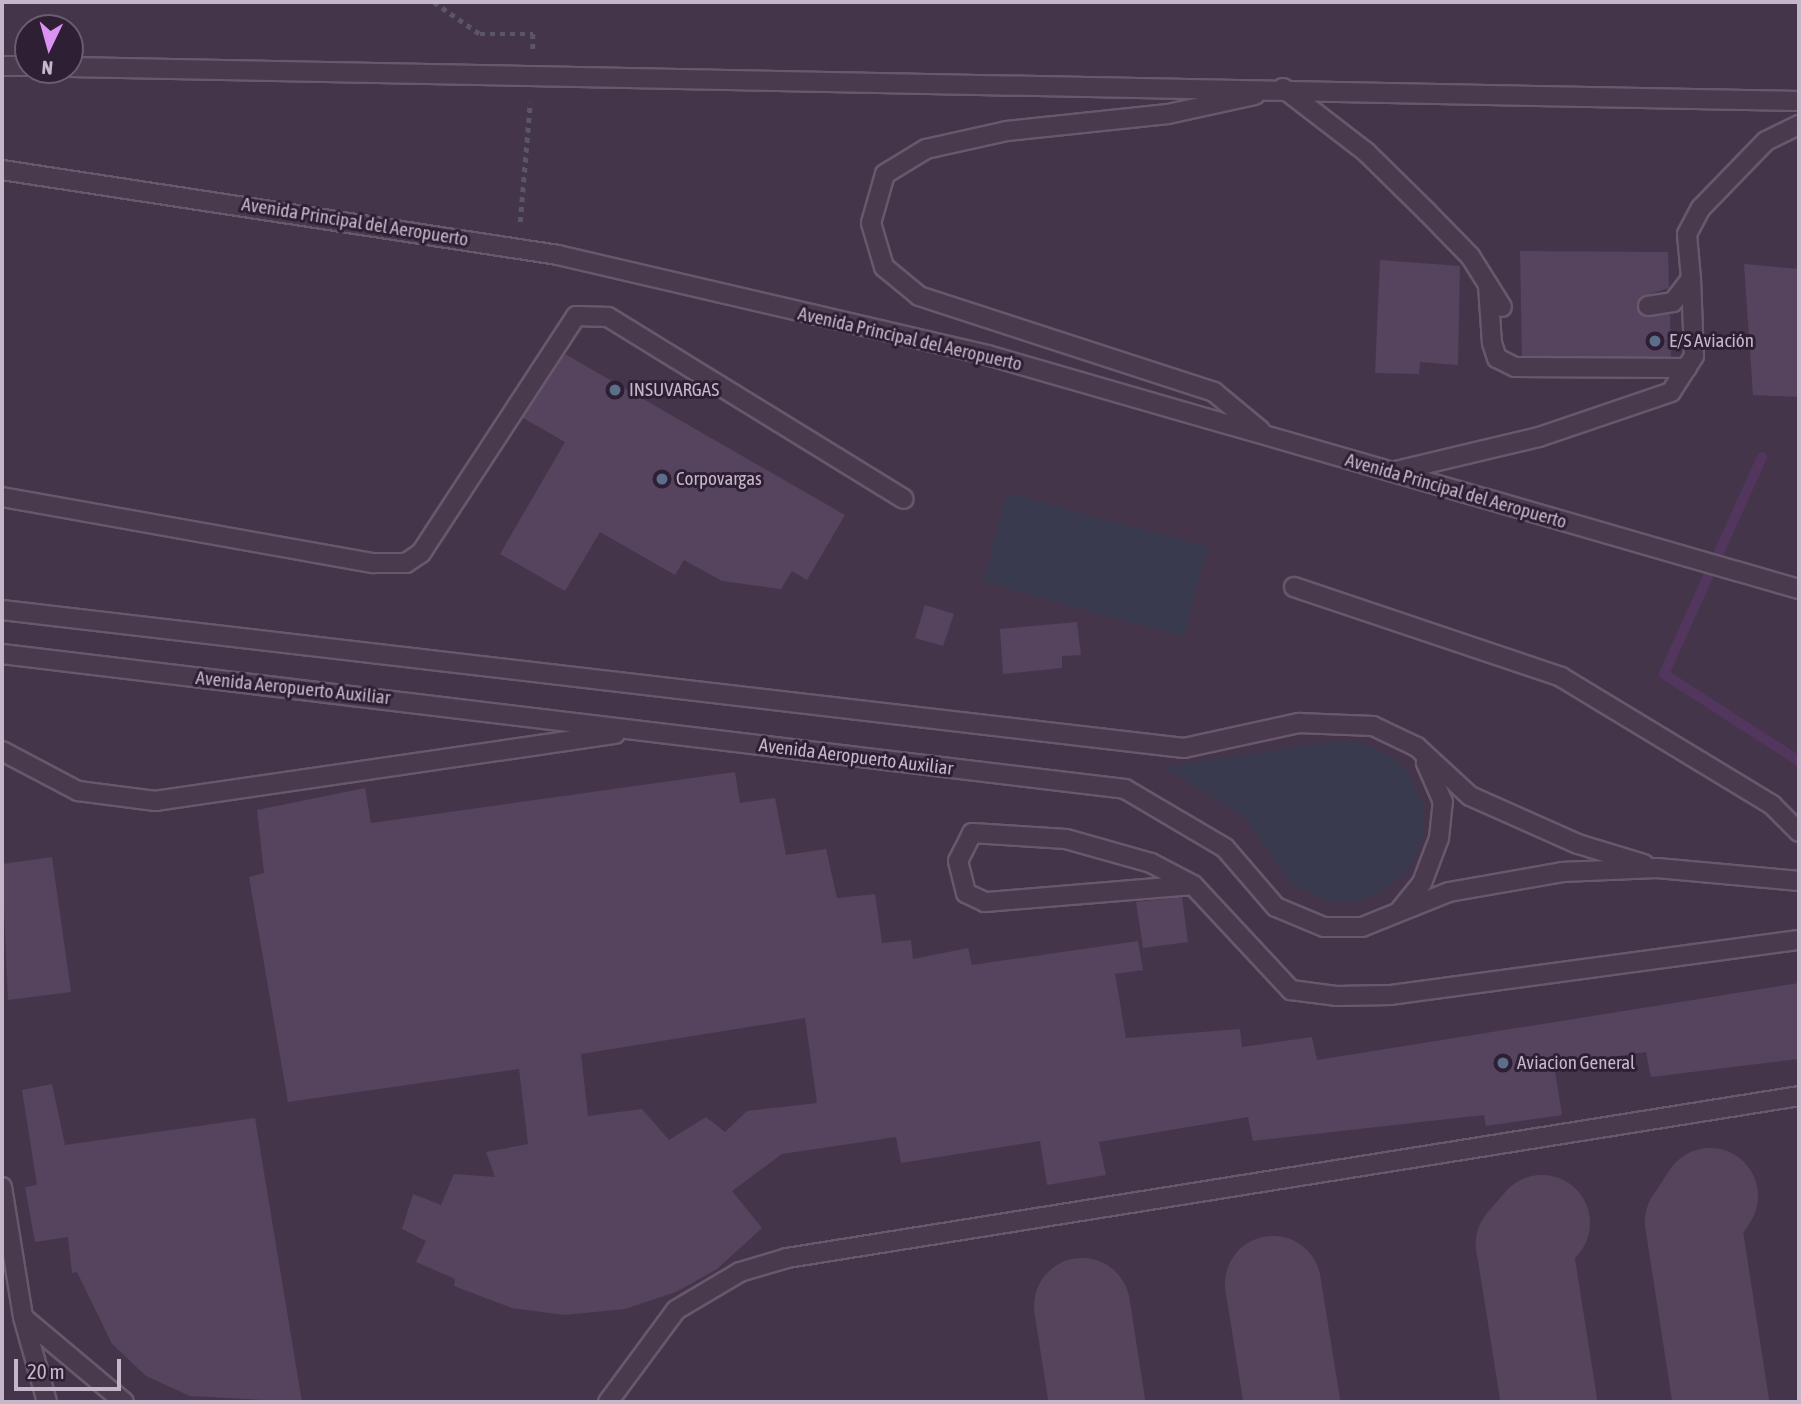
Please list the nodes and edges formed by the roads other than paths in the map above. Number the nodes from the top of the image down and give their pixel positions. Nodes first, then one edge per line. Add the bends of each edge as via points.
1 (84, 67) edge
2 (1283, 88) junction
3 (1799, 101) edge
4 (1799, 125) edge
5 (2, 170) edge
6 (1488, 278) junction
7 (1690, 278) junction
8 (1648, 306) dead end
9 (1503, 307) dead end
10 (1687, 368) junction
11 (1267, 436) junction
12 (1393, 472) junction
13 (2, 496) edge
14 (904, 499) dead end
15 (1294, 587) dead end
16 (1799, 589) edge
17 (2, 610) edge
18 (2, 654) edge
19 (637, 731) junction
20 (1417, 747) junction
21 (2, 751) edge
22 (1799, 832) edge
23 (1657, 868) junction
24 (1799, 881) edge
25 (1193, 885) junction
26 (1391, 920) junction
27 (1799, 940) edge
28 (1799, 1096) edge
29 (2, 1187) edge
30 (2, 1246) edge
31 (23, 1317) junction
32 (47, 1402) edge
33 (124, 1402) edge
34 (608, 1402) edge

1 - 2 lane
2 - 3 lane
2 - 6 lane via 1366,152
2 - 11 lane via 1168,114 1007,131 926,149 886,174 871,223 884,267 919,296 1214,392
4 - 7 lane via 1766,141 1701,208 1687,234
5 - 11 lane, Avenida Principal del Aeropuerto via 517,248 987,355
6 - 9 lane
6 - 10 lane via 1492,343 1497,358 1516,367
7 - 8 lane via 1673,302
7 - 10 lane via 1694,356
10 - 12 lane via 1671,392 1539,438
11 - 12 lane, Avenida Principal del Aeropuerto
12 - 16 lane, Avenida Principal del Aeropuerto
13 - 14 lane via 374,563 406,562 421,553 565,328 576,317 608,317
15 - 22 lane via 1561,677 1772,805
17 - 20 lane, Avenida Aeropuerto Auxiliar via 1184,748 1336,721 1373,726
18 - 19 lane, Avenida Aeropuerto Auxiliar
19 - 21 lane via 155,801 78,791
19 - 26 lane, Avenida Aeropuerto Auxiliar via 1125,789 1225,848 1276,907 1303,921 1343,928
20 - 23 lane, Avenida Aeropuerto Auxiliar via 1470,796 1578,844
20 - 26 lane via 1443,802 1439,838 1422,883
23 - 24 lane, Avenida Aeropuerto Auxiliar
23 - 26 lane, Avenida Aeropuerto Auxiliar via 1501,880 1427,899
25 - 25 lane via 985,902 966,892 958,860 972,833 1066,839 1151,863
25 - 27 lane via 1291,990 1336,996 1391,995
28 - 34 lane via 787,1258 740,1272 676,1310
29 - 31 lane
30 - 31 lane
31 - 32 lane
31 - 33 lane

